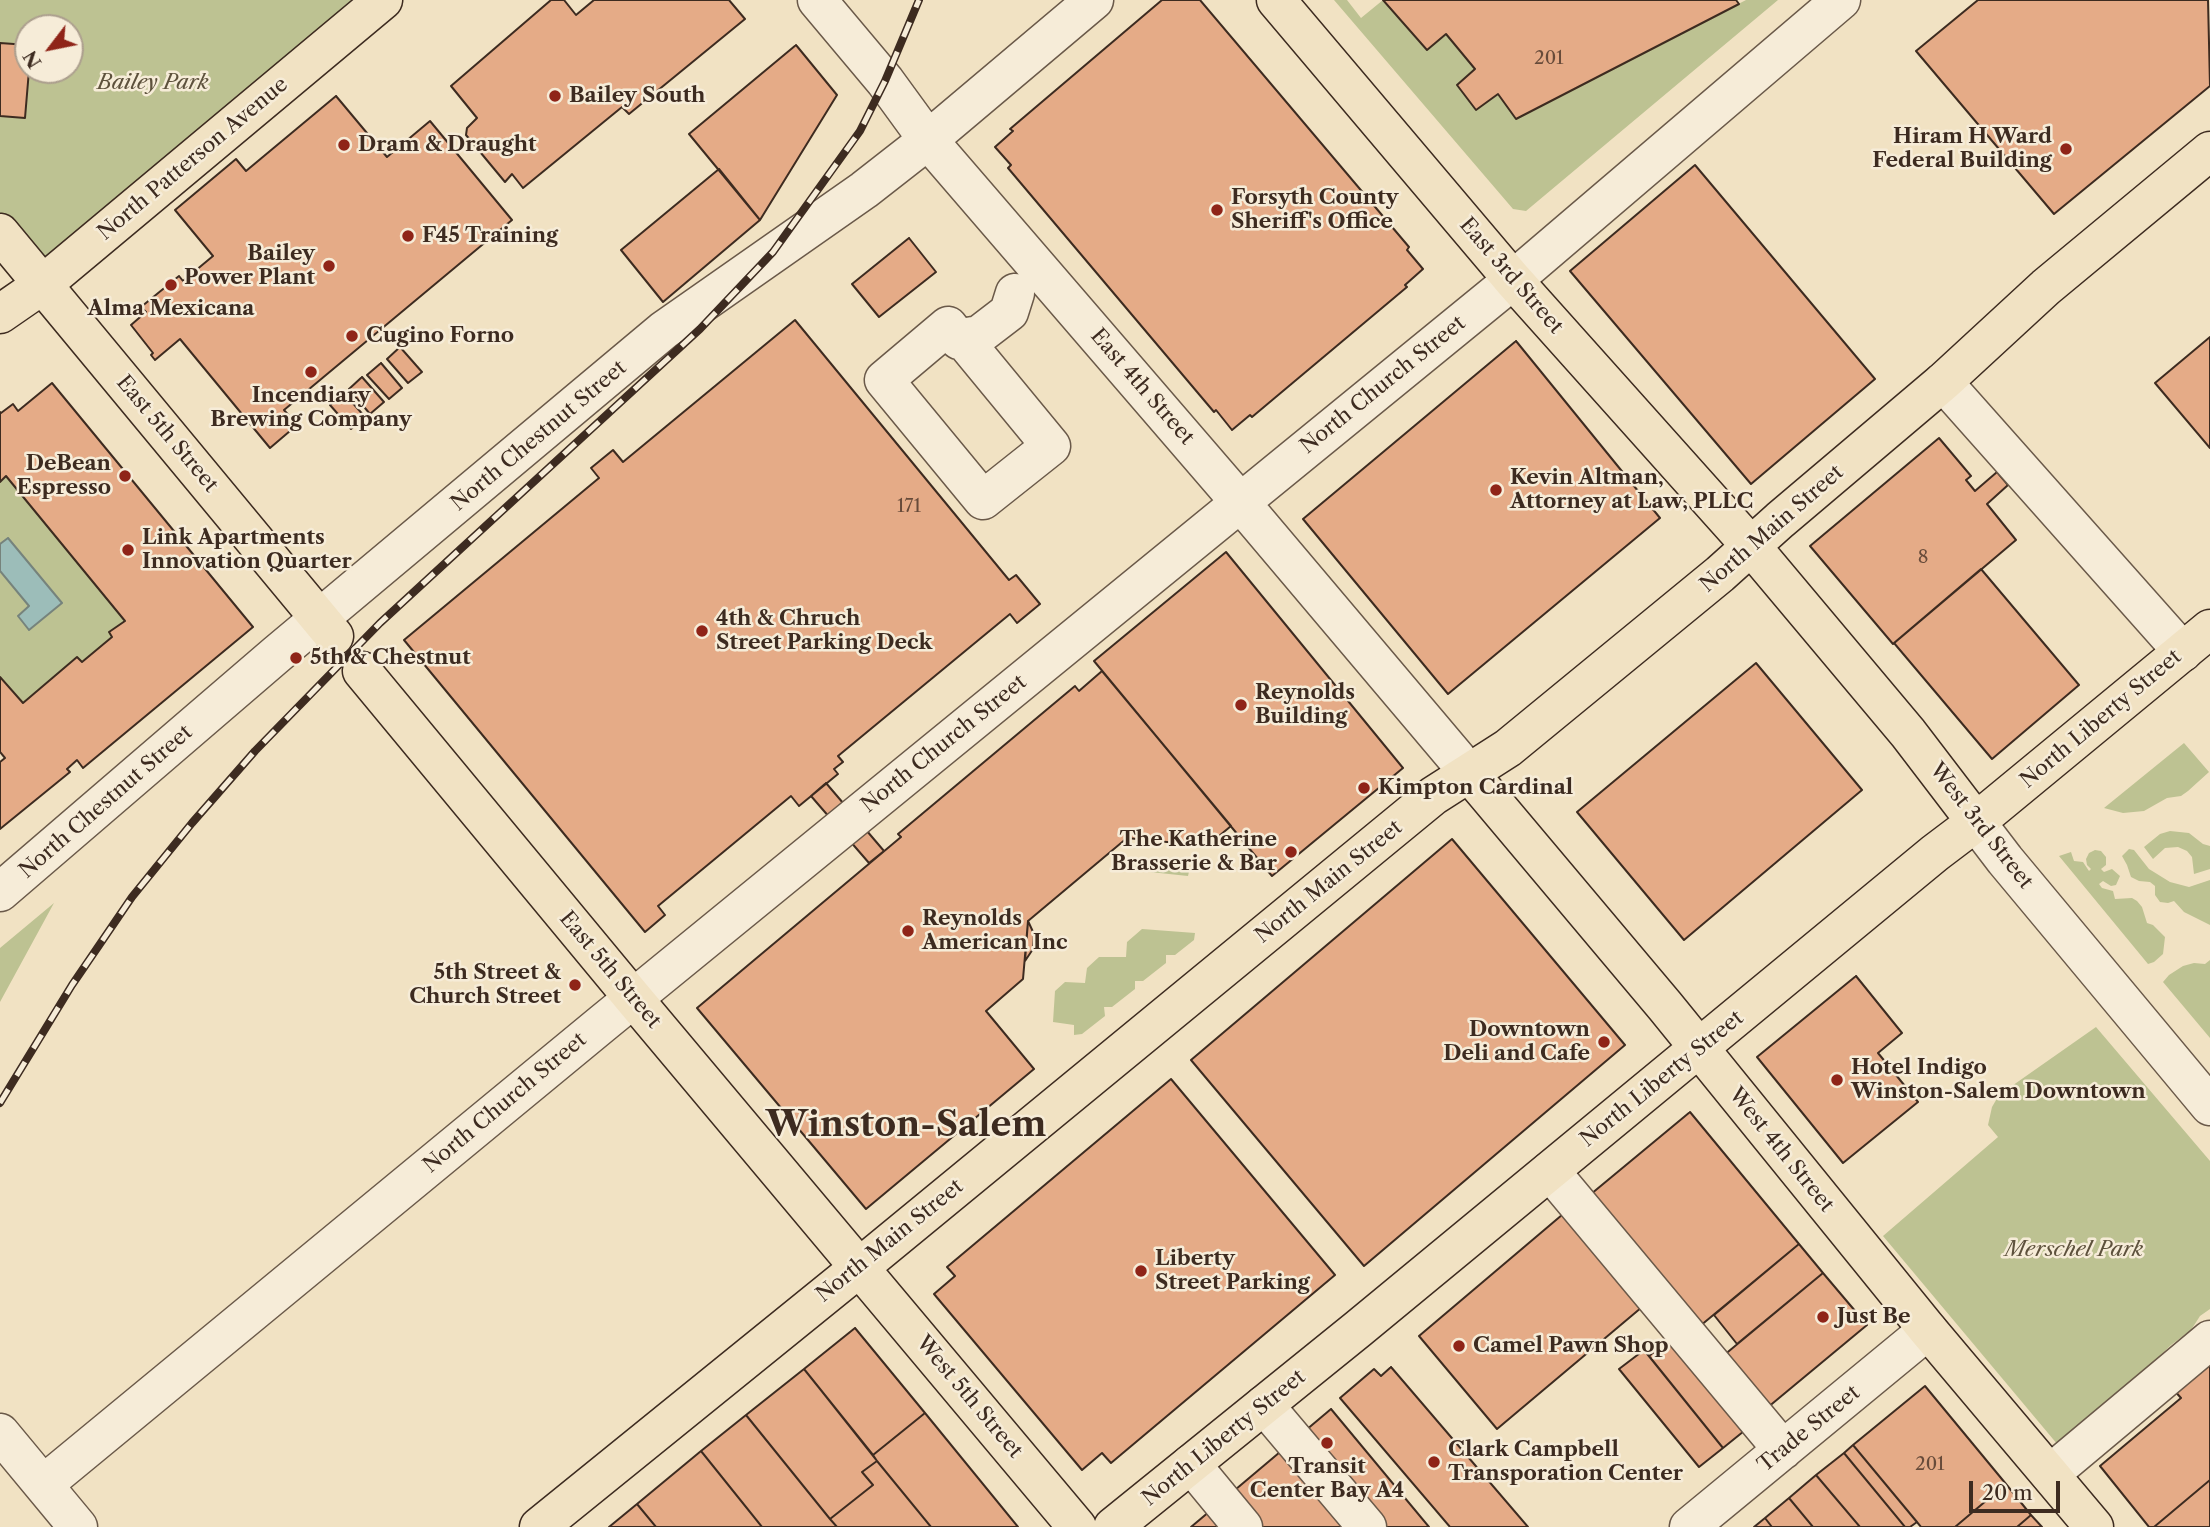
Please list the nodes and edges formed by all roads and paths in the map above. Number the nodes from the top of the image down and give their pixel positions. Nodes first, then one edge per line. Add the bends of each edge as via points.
1 (383, 0) edge
2 (817, 0) edge
3 (1094, 0) edge
4 (1276, 0) edge
5 (1842, 0) edge
6 (928, 140) junction
7 (2210, 151) edge
8 (0, 233) edge
9 (1513, 280) junction
10 (1029, 283) junction
11 (42, 285) junction
12 (0, 314) edge
13 (962, 338) junction
14 (1942, 382) junction
15 (1240, 502) junction
16 (1751, 546) junction
17 (327, 628) junction
18 (2197, 640) edge
19 (362, 671) dead end
20 (1469, 773) junction
21 (1976, 822) junction
22 (0, 892) edge
23 (633, 998) junction
24 (1698, 1048) junction
25 (2210, 1106) edge
26 (1550, 1171) junction
27 (860, 1267) junction
28 (1928, 1330) junction
29 (2210, 1340) edge
30 (1264, 1405) junction
31 (0, 1433) edge
32 (1783, 1450) junction
33 (1191, 1464) junction
34 (2050, 1474) junction
35 (44, 1484) junction
36 (70, 1524) edge
37 (539, 1527) edge
38 (1077, 1527) edge
39 (1113, 1527) edge
40 (1243, 1527) edge
41 (1367, 1527) edge
42 (1689, 1527) edge
43 (2094, 1527) edge

1 - 11 main road, North Patterson Avenue
2 - 6 street, East 4th Street
3 - 6 street, North Chestnut Street
4 - 9 main road, East 3rd Street
5 - 9 street, North Church Street
6 - 10 street, East 4th Street
6 - 17 street, North Chestnut Street via 664,330
7 - 14 main road, North Main Street via 2046,287
8 - 11 main road, East 5th Street
9 - 15 street, North Church Street
9 - 16 main road, East 3rd Street
10 - 13 street via 999,298 968,324
10 - 15 street, East 4th Street
11 - 12 main road, North Patterson Avenue
11 - 17 main road, East 5th Street
13 - 13 street via 948,326 884,380 983,500 1051,446
14 - 16 main road, North Main Street
14 - 18 street
15 - 20 street, East 4th Street
15 - 23 street, North Church Street
16 - 20 main road, North Main Street via 1518,740
16 - 21 main road, West 3rd Street via 1908,733
17 - 22 street, North Chestnut Street via 267,662
18 - 21 main road, North Liberty Street
19 - 23 main road, East 5th Street
20 - 24 main road, West 4th Street
20 - 27 main road, North Main Street via 1433,796
21 - 24 main road, North Liberty Street
21 - 25 street, West 3rd Street
23 - 27 main road, East 5th Street
23 - 35 street, North Church Street
24 - 26 main road, North Liberty Street
24 - 28 main road, West 4th Street
26 - 30 main road, North Liberty Street
26 - 32 street
27 - 37 main road, North Main Street
27 - 38 main road, West 5th Street
28 - 32 street, Trade Street
28 - 34 main road, West 4th Street
29 - 34 street
30 - 33 main road, North Liberty Street
30 - 41 street
31 - 35 street
32 - 42 street, Trade Street
33 - 39 main road, North Liberty Street
33 - 40 street
34 - 43 main road, West 4th Street
35 - 36 street

